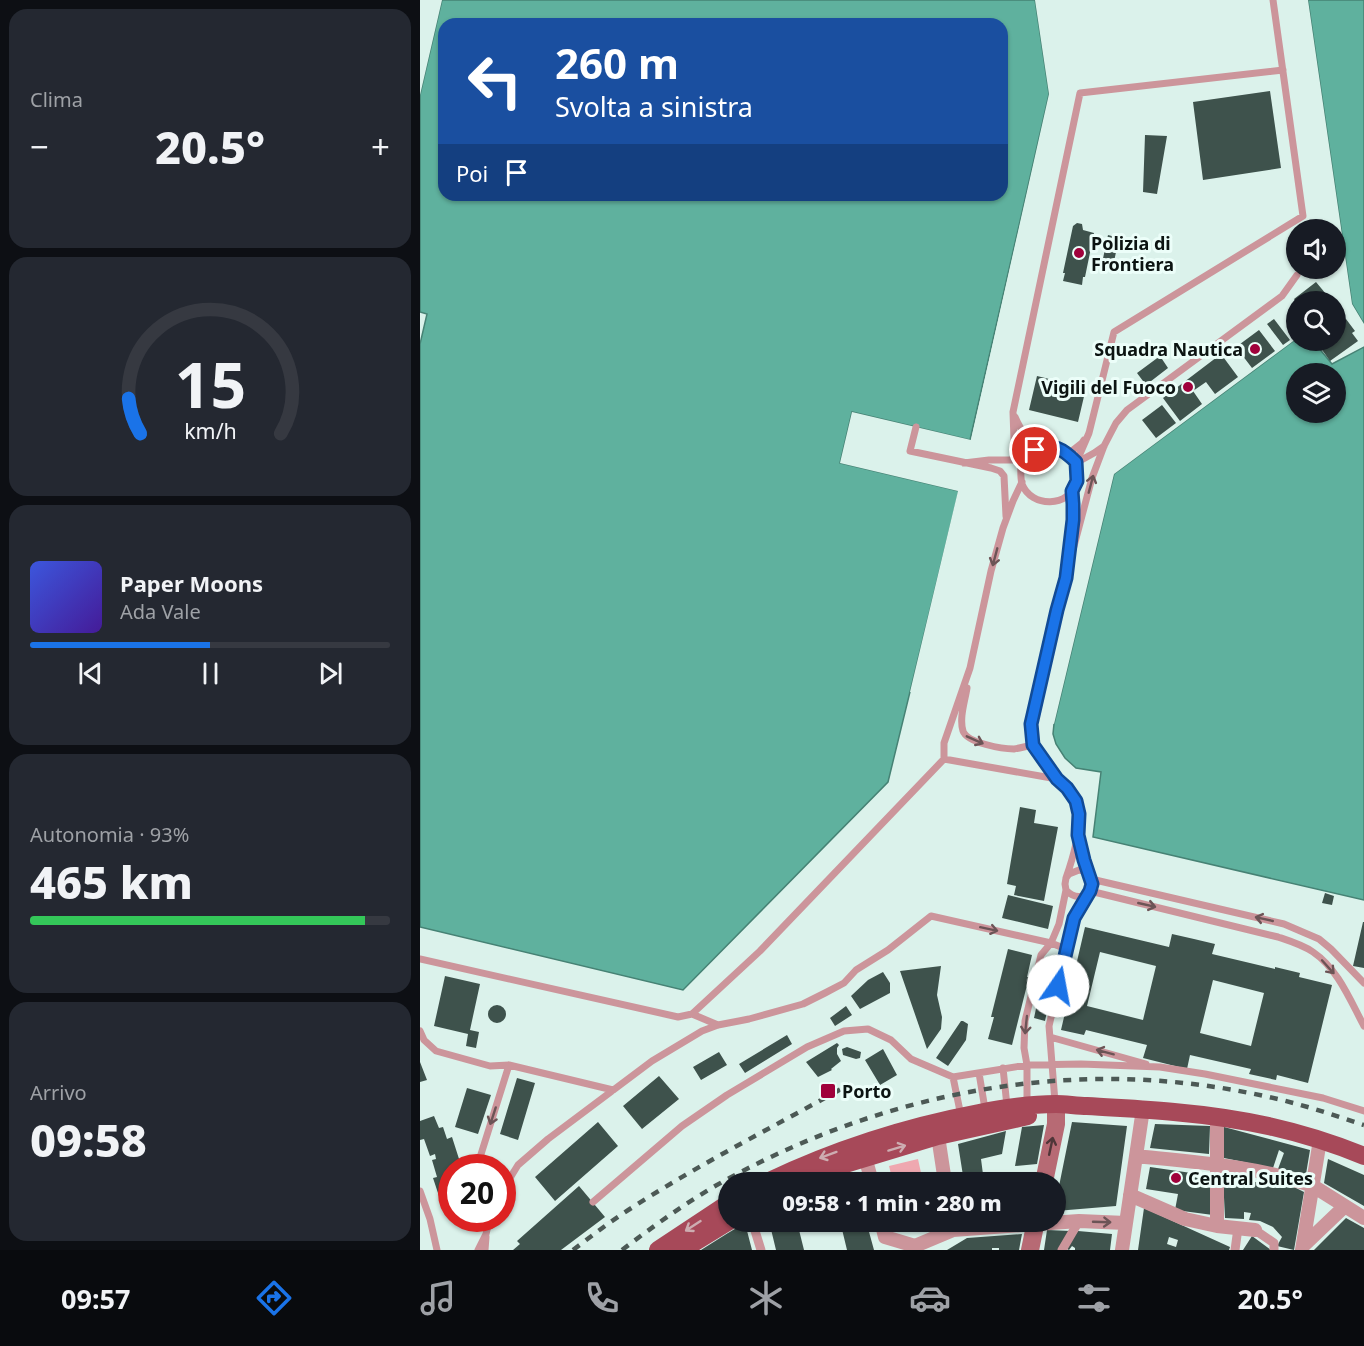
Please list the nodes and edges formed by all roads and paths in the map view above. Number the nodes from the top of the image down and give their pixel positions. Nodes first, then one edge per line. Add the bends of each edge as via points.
1 (1273, 0) edge
2 (1283, 70) junction
3 (1294, 279) edge
4 (1012, 412) junction
5 (916, 427) dead end
6 (1089, 433) junction
7 (1104, 446) junction
8 (1043, 447) junction
9 (1068, 454) junction
10 (1021, 460) junction
11 (1076, 462) junction
12 (964, 463) junction
13 (1022, 482) junction
14 (1072, 491) junction
15 (1006, 520) junction
16 (1066, 578) junction
17 (970, 668) junction
18 (1033, 745) junction
19 (945, 759) junction
20 (1057, 779) junction
21 (1078, 835) junction
22 (1090, 877) junction
23 (1066, 878) junction
24 (1066, 890) junction
25 (1088, 893) junction
26 (1051, 943) junction
27 (1066, 949) junction
28 (420, 959) edge
29 (1364, 983) edge
30 (692, 1014) junction
31 (718, 1025) junction
32 (1364, 1026) edge
33 (420, 1030) edge
34 (1050, 1037) junction
35 (1052, 1064) junction
36 (509, 1065) junction
37 (1027, 1065) junction
38 (1161, 1067) junction
39 (1004, 1068) junction
40 (979, 1073) junction
41 (953, 1077) junction
42 (613, 1090) junction
43 (1027, 1106) junction
44 (1056, 1107) junction
45 (1007, 1108) junction
46 (1143, 1109) junction
47 (1364, 1111) edge
48 (985, 1112) junction
49 (961, 1116) junction
50 (1217, 1116) junction
51 (938, 1136) junction
52 (1320, 1140) junction
53 (481, 1154) edge
54 (1136, 1156) junction
55 (1364, 1156) edge
56 (865, 1157) junction
57 (1217, 1165) junction
58 (516, 1168) edge
59 (789, 1172) edge
60 (825, 1172) edge
61 (869, 1172) edge
62 (943, 1172) edge
63 (1046, 1172) edge
64 (1313, 1186) junction
65 (420, 1191) edge
66 (1130, 1195) junction
67 (593, 1202) dead end
68 (1345, 1206) junction
69 (718, 1210) edge
70 (1364, 1218) edge
71 (1066, 1221) edge
72 (1080, 1221) junction
73 (1126, 1223) junction
74 (1217, 1226) junction
75 (718, 1228) edge
76 (1238, 1228) junction
77 (1255, 1230) joint
78 (756, 1232) edge
79 (884, 1232) edge
80 (943, 1232) edge
81 (1034, 1232) edge
82 (486, 1234) joint
83 (915, 1248) edge
84 (1303, 1248) edge
85 (437, 1250) edge
86 (478, 1250) edge
87 (485, 1250) edge
88 (658, 1250) edge
89 (682, 1250) edge
90 (761, 1250) edge
91 (1030, 1250) edge
92 (1062, 1250) edge
93 (1122, 1250) edge
94 (1235, 1250) edge
95 (1274, 1250) edge

1 - 2 lane
2 - 4 lane via 1080,93
2 - 6 lane via 1303,216 1114,332
3 - 7 lane via 1282,296 1127,410
4 - 8 lane via 1024,434
4 - 10 lane via 1014,440
5 - 12 lane via 910,451
6 - 9 lane
6 - 11 lane
7 - 11 lane
16 -> 7 lane
8 - 9 lane
8 - 10 lane
9 - 11 lane
10 - 12 lane
10 - 13 lane
11 - 14 lane via 1077,481
12 - 15 lane via 991,468 1004,476
13 - 14 lane via 1038,501 1062,500
13 - 15 lane
14 - 16 lane
15 -> 17 lane
16 - 18 lane via 1031,724
17 -> 18 lane via 961,723 963,734 969,739 1013,749
17 - 19 lane via 944,743
18 - 20 lane
19 - 20 lane
19 - 30 lane via 760,951
20 - 21 lane via 1076,801
21 - 22 lane
21 - 23 lane
22 - 23 lane via 1079,870
22 - 25 lane via 1092,888
29 -> 22 lane via 1319,939 1284,924
23 - 24 lane
24 - 25 lane via 1076,897
24 - 26 lane
25 - 27 lane via 1074,918
25 -> 32 lane via 1302,946 1328,965
26 - 27 lane
31 -> 26 lane via 803,1004 825,993 844,983 931,916
26 -> 37 lane via 1041,955 1027,1014
27 - 34 lane
28 - 30 lane via 678,1017
30 - 31 lane
31 - 42 lane via 652,1060
33 - 36 lane via 436,1051 490,1066
34 - 35 lane
38 -> 34 lane
35 - 37 lane
35 - 38 lane
35 - 44 lane
36 - 42 lane
36 -> 53 lane
37 - 39 lane
37 - 43 lane
38 - 47 lane via 1323,1098
39 - 40 lane
39 - 45 lane
40 - 41 lane
40 - 48 lane
41 - 49 lane
41 - 67 lane via 911,1059 891,1040 868,1029 844,1031 807,1047 727,1095 682,1126
42 - 58 lane
43 - 44 main road
43 - 45 main road
44 - 46 main road
44 - 51 main road
63 -> 44 main road
45 - 48 main road
46 - 50 main road
46 - 54 street
48 - 49 main road
49 -> 59 main road via 861,1144
50 - 52 main road
50 - 57 street
56 -> 51 main road
51 - 62 street
52 - 55 main road
52 - 64 street
54 - 57 street
54 - 66 street
56 - 60 main road
56 - 61 street
57 - 64 street
57 - 74 street
64 - 68 street
64 - 84 street
65 - 85 lane
66 - 73 street
66 - 74 street via 1185,1219
68 - 70 street
68 - 84 street
69 -> 88 main road
71 - 72 street
72 -> 73 street
72 - 92 street
73 - 93 street
74 - 76 street
75 - 89 main road
76 - 77 street
76 - 94 street
77 - 95 street via 1274,1243
78 - 90 street
79 - 83 street via 885,1237
80 - 83 street
81 - 91 main road
82 - 86 lane
82 - 87 lane

